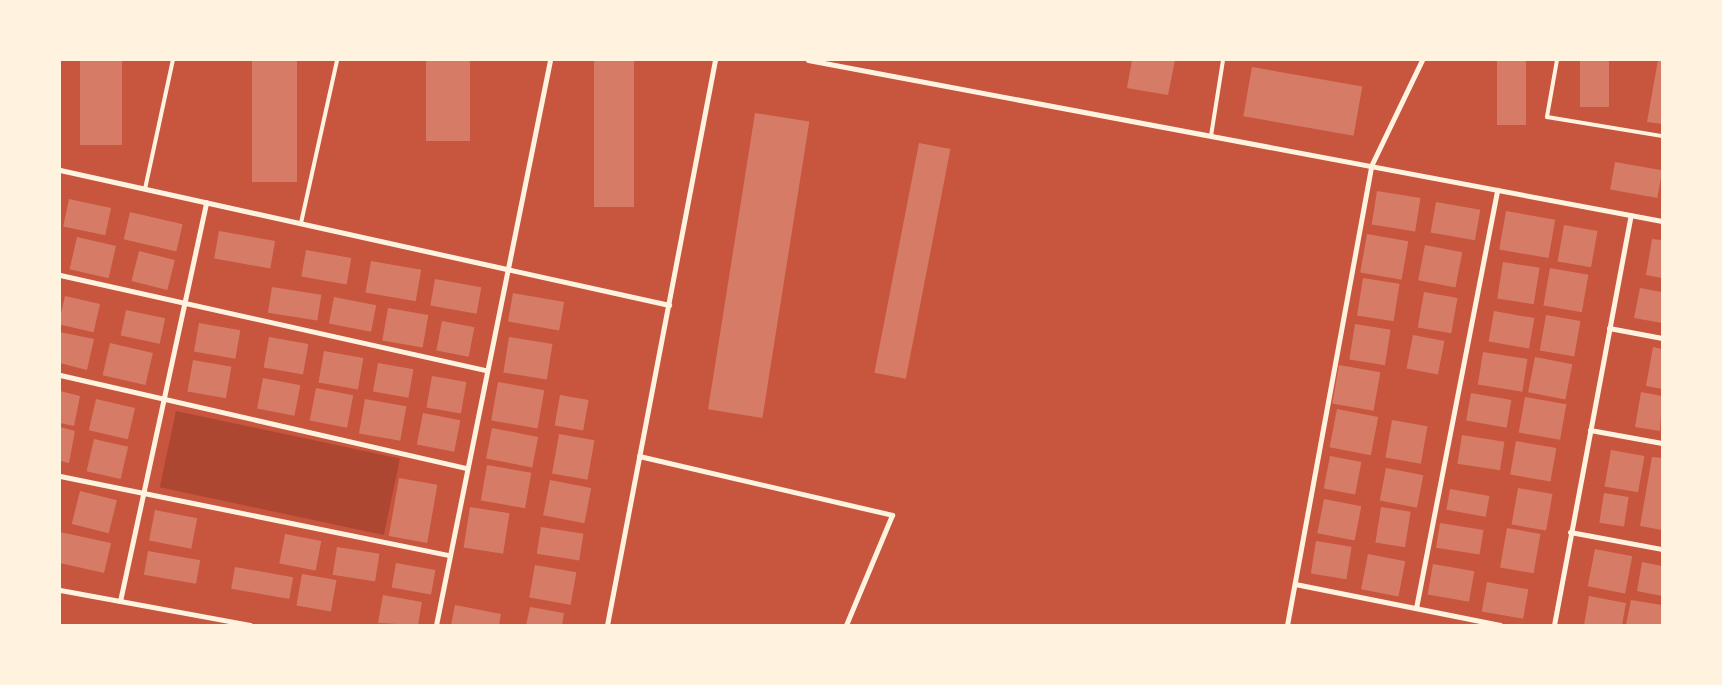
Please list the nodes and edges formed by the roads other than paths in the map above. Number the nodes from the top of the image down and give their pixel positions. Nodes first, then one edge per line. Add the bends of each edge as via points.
1 (172, 60) edge
2 (337, 60) edge
3 (550, 60) edge
4 (715, 60) edge
5 (808, 60) edge
6 (1223, 60) edge
7 (1422, 60) edge
8 (1557, 60) edge
9 (1211, 136) junction
10 (1662, 136) edge
11 (1370, 166) junction
12 (60, 170) edge
13 (145, 189) junction
14 (1497, 190) junction
15 (206, 202) junction
16 (1630, 215) junction
17 (1662, 221) edge
18 (301, 223) junction
19 (506, 269) junction
20 (60, 275) edge
21 (185, 302) junction
22 (669, 305) junction
23 (1609, 328) junction
24 (1662, 338) edge
25 (486, 370) junction
26 (60, 375) edge
27 (164, 398) junction
28 (1590, 430) junction
29 (1662, 443) edge
30 (640, 456) junction
31 (467, 468) junction
32 (60, 476) edge
33 (143, 495) junction
34 (1570, 532) junction
35 (1662, 549) edge
36 (450, 555) junction
37 (1295, 584) junction
38 (60, 590) edge
39 (120, 601) junction
40 (1416, 608) junction
41 (250, 625) edge
42 (436, 625) edge
43 (607, 625) edge
44 (846, 625) edge
45 (1287, 625) edge
46 (1500, 625) edge
47 (1554, 625) edge

1 - 13 lane
2 - 18 lane
3 - 19 street
4 - 22 street
5 - 9 street
6 - 9 lane
7 - 11 street
8 - 10 lane via 1547,117
9 - 11 street
11 - 14 street
11 - 37 street
12 - 13 street
13 - 15 street
14 - 16 street
14 - 40 street
15 - 18 street
15 - 21 street
16 - 17 street
16 - 23 street
18 - 19 street
19 - 22 street
19 - 25 street
20 - 21 street
21 - 25 street
21 - 27 street
22 - 30 street
23 - 24 street
23 - 28 street
25 - 31 street
26 - 27 street
27 - 31 street
27 - 33 street
28 - 29 street
28 - 34 street
30 - 43 street
30 - 44 street via 892,515
31 - 36 street
32 - 33 street
33 - 36 street
33 - 39 street
34 - 35 street
34 - 47 street
36 - 42 street
37 - 40 street
37 - 45 street
38 - 39 street
39 - 41 street
40 - 46 street

